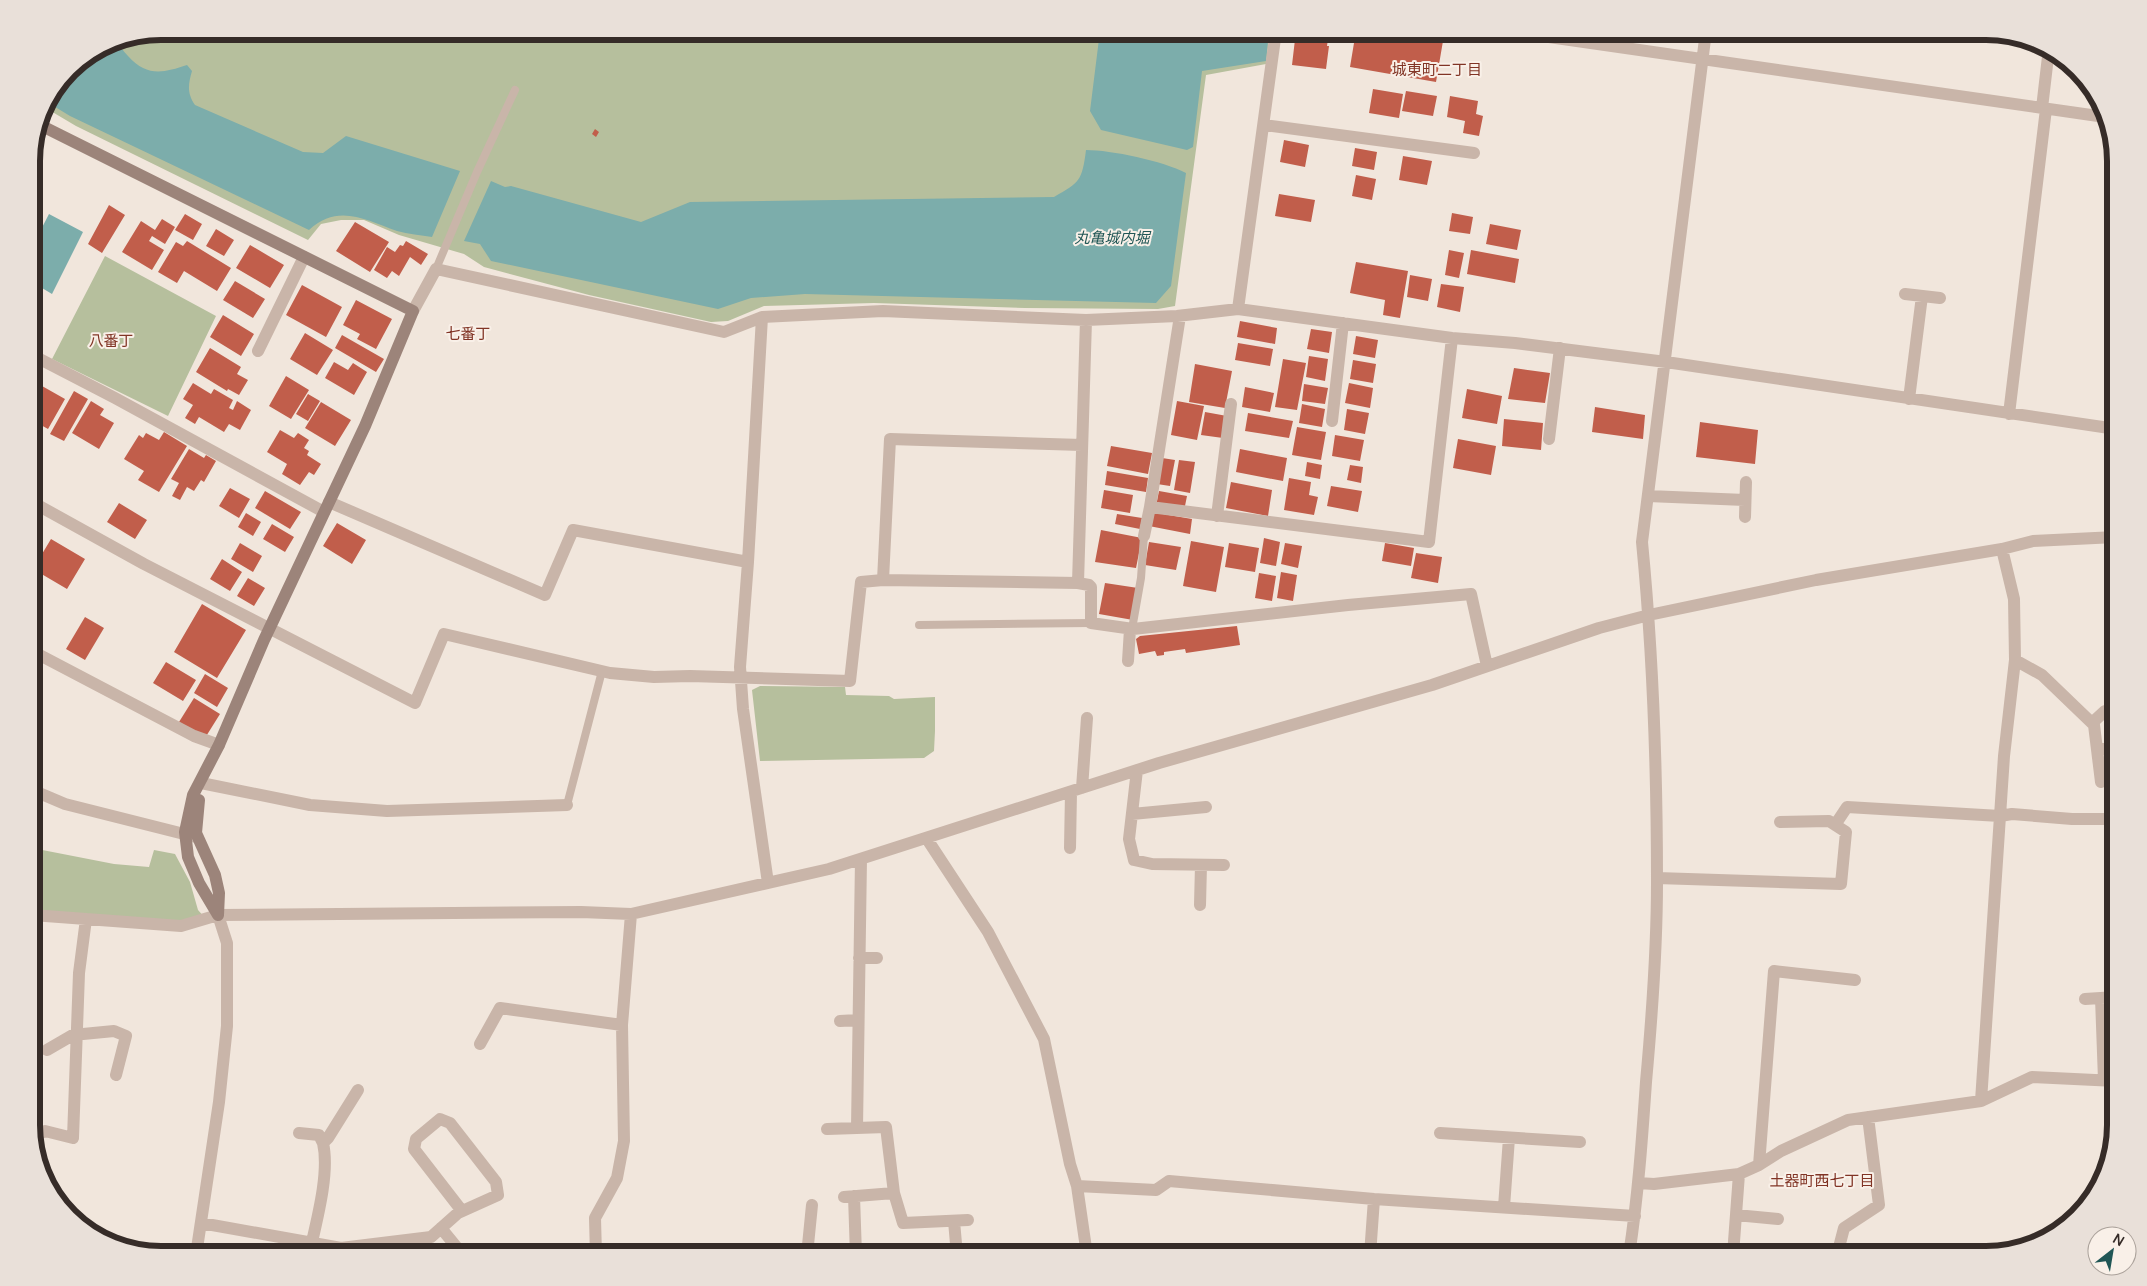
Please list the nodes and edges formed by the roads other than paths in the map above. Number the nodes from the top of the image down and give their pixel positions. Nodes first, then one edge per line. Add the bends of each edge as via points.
1 (1275, 40) edge
2 (1582, 40) edge
3 (1705, 40) edge
4 (2048, 57) edge
5 (1702, 58) junction
6 (515, 90) dead end
7 (2044, 109) junction
8 (2099, 116) edge
9 (1264, 124) junction
10 (44, 127) edge
11 (1474, 153) dead end
12 (304, 257) junction
13 (436, 269) junction
14 (1904, 294) dead end
15 (1922, 296) junction
16 (1940, 298) dead end
17 (1238, 309) junction
18 (413, 311) junction
19 (1180, 316) junction
20 (762, 317) junction
21 (1086, 320) junction
22 (1344, 323) junction
23 (1452, 338) junction
24 (1560, 348) junction
25 (258, 351) dead end
26 (40, 359) edge
27 (1666, 362) junction
28 (1909, 400) junction
29 (1231, 404) dead end
30 (2009, 414) junction
31 (1332, 421) dead end
32 (2107, 428) edge
33 (1549, 439) dead end
34 (1082, 445) junction
35 (1746, 482) dead end
36 (1648, 496) junction
37 (1745, 500) junction
38 (40, 506) edge
39 (327, 507) junction
40 (1150, 508) junction
41 (1217, 516) junction
42 (1744, 517) dead end
43 (1144, 536) joint
44 (2107, 537) edge
45 (2002, 549) junction
46 (748, 562) junction
47 (883, 580) junction
48 (1078, 583) junction
49 (1649, 615) junction
50 (1091, 624) junction
51 (920, 625) dead end
52 (270, 629) junction
53 (1131, 629) junction
54 (40, 655) edge
55 (2015, 660) junction
56 (1128, 661) dead end
57 (1487, 666) junction
58 (602, 671) junction
59 (741, 678) junction
60 (2105, 711) dead end
61 (1087, 718) dead end
62 (2092, 723) junction
63 (219, 745) junction
64 (2097, 747) junction
65 (2107, 749) edge
66 (1137, 770) junction
67 (2101, 782) dead end
68 (201, 783) junction
69 (1076, 790) junction
70 (40, 793) edge
71 (567, 805) joint
72 (1206, 808) dead end
73 (1132, 814) junction
74 (2000, 816) junction
75 (2104, 819) dead end
76 (1780, 822) dead end
77 (1835, 825) junction
78 (192, 836) junction
79 (927, 839) junction
80 (1070, 848) dead end
81 (861, 859) junction
82 (1201, 865) junction
83 (1224, 865) dead end
84 (1657, 878) junction
85 (768, 883) junction
86 (1200, 905) dead end
87 (631, 914) junction
88 (218, 915) junction
89 (40, 916) edge
90 (86, 919) junction
91 (859, 958) junction
92 (876, 958) dead end
93 (1855, 980) dead end
94 (2101, 998) junction
95 (2107, 998) edge
96 (2085, 999) dead end
97 (858, 1020) junction
98 (840, 1021) dead end
99 (622, 1025) junction
100 (78, 1032) junction
101 (480, 1044) dead end
102 (47, 1050) dead end
103 (2107, 1053) edge
104 (116, 1075) dead end
105 (2107, 1081) edge
106 (358, 1090) dead end
107 (1981, 1101) junction
108 (1868, 1117) junction
109 (856, 1128) junction
110 (827, 1129) dead end
111 (40, 1133) edge
112 (299, 1133) dead end
113 (1440, 1133) dead end
114 (1509, 1138) junction
115 (1580, 1142) dead end
116 (323, 1143) junction
117 (1759, 1165) junction
118 (1739, 1174) junction
119 (1638, 1183) junction
120 (1077, 1186) junction
121 (894, 1193) junction
122 (1374, 1199) junction
123 (812, 1205) dead end
124 (1504, 1207) junction
125 (462, 1211) junction
126 (1736, 1215) junction
127 (1635, 1216) junction
128 (1778, 1219) dead end
129 (954, 1220) junction
130 (968, 1220) dead end
131 (201, 1223) junction
132 (441, 1228) junction
133 (197, 1246) edge
134 (298, 1246) edge
135 (312, 1246) edge
136 (357, 1246) edge
137 (456, 1246) edge
138 (596, 1246) edge
139 (808, 1246) edge
140 (855, 1246) edge
141 (956, 1246) edge
142 (1086, 1246) edge
143 (1371, 1246) edge
144 (1630, 1246) edge
145 (1734, 1246) edge
146 (1839, 1246) edge

1 - 9 street
2 - 5 street
3 - 5 street
4 - 7 street
5 - 7 street
5 - 27 street
6 - 13 lane
7 - 8 street
7 - 30 street
9 - 11 street
9 - 17 street
10 - 12 street
12 - 18 street
12 - 25 street
13 - 18 street
13 - 20 street via 724,332
14 - 15 street
15 - 16 street
15 - 28 street
17 - 19 street
17 - 22 street
18 - 39 street
19 - 21 street
19 - 40 street
20 - 21 street via 883,312
20 - 46 street
21 - 34 street
22 - 23 street
22 - 31 street
23 - 24 street
23 - 41 street via 1429,542
24 - 27 street
24 - 33 street
26 - 39 street
27 - 28 street
27 - 36 street
28 - 30 street
29 - 41 street
30 - 32 street
34 - 47 street via 890,438
34 - 48 street
35 - 37 street
36 - 37 street
36 - 49 street via 1642,542
37 - 42 street
38 - 52 street
39 - 46 street via 545,595 573,530
39 - 52 street
40 - 41 street
40 - 43 street
43 - 53 lane via 1141,578
44 - 45 street via 2033,541
45 - 49 street via 1816,580
45 - 55 street via 2014,599
46 - 59 street
47 - 48 street
47 - 59 street via 861,582 850,681
48 - 50 street via 1090,587
49 - 57 street via 1599,628
49 - 84 street
50 - 51 lane
50 - 53 street
52 - 58 street via 415,703 444,634
52 - 63 street
53 - 56 street
53 - 57 street via 1471,594
54 - 63 street via 179,728
55 - 62 street via 2042,675
55 - 74 street
57 - 66 street via 1432,685
58 - 59 street via 654,677
58 - 71 lane
59 - 85 street
60 - 62 street
61 - 69 street
62 - 64 street
63 - 68 street
64 - 65 street
64 - 67 street
66 - 69 street
66 - 73 street
68 - 71 street via 310,805 387,811
68 - 78 street via 196,833
69 - 79 street
69 - 80 street
70 - 78 street via 66,804
72 - 73 street
73 - 82 street via 1129,839 1134,860 1152,864
74 - 75 street
74 - 77 street via 1847,807
74 - 107 street
76 - 77 street via 1829,821
77 - 84 street via 1846,832 1841,884
78 - 88 street via 215,875 219,893
78 - 88 street via 188,857
79 - 81 street
79 - 120 street via 988,932 1044,1039
81 - 85 street
81 - 91 street
82 - 83 street
82 - 86 street
84 - 119 street via 1652,1007
85 - 87 street
87 - 88 street
87 - 99 street
88 - 90 street via 181,926
88 - 131 street via 227,943 227,1026
89 - 90 street
90 - 100 street via 79,973
91 - 92 street
91 - 97 street
93 - 117 street via 1774,971
94 - 95 street
94 - 96 street
94 - 103 street
97 - 98 street
97 - 109 street
99 - 101 street via 500,1008
99 - 138 street via 624,1141 617,1178 594,1218
100 - 102 street
100 - 104 street via 114,1032 126,1036
100 - 111 street via 73,1138 45,1131
105 - 107 street via 2032,1078
106 - 116 street
107 - 108 street
108 - 117 street via 1848,1120 1781,1151
108 - 146 street via 1879,1205 1844,1228
109 - 110 street
109 - 121 street via 886,1127
112 - 116 street via 318,1135
113 - 114 street
114 - 115 street
114 - 124 street
116 - 135 street via 326,1156 324,1174
117 - 118 street
118 - 119 street
118 - 126 street
119 - 127 street
120 - 122 street via 1156,1190 1169,1181
120 - 142 street
121 - 129 street via 904,1223
121 - 140 street via 849,1196
122 - 124 street
122 - 143 street
123 - 139 street
124 - 127 street
125 - 125 street via 498,1195 496,1182 450,1122 440,1119 416,1139 414,1149
125 - 132 street
126 - 128 street
126 - 145 street
127 - 144 street
129 - 130 street
129 - 141 street
131 - 133 street
131 - 134 street
132 - 136 street via 431,1237
132 - 137 street

